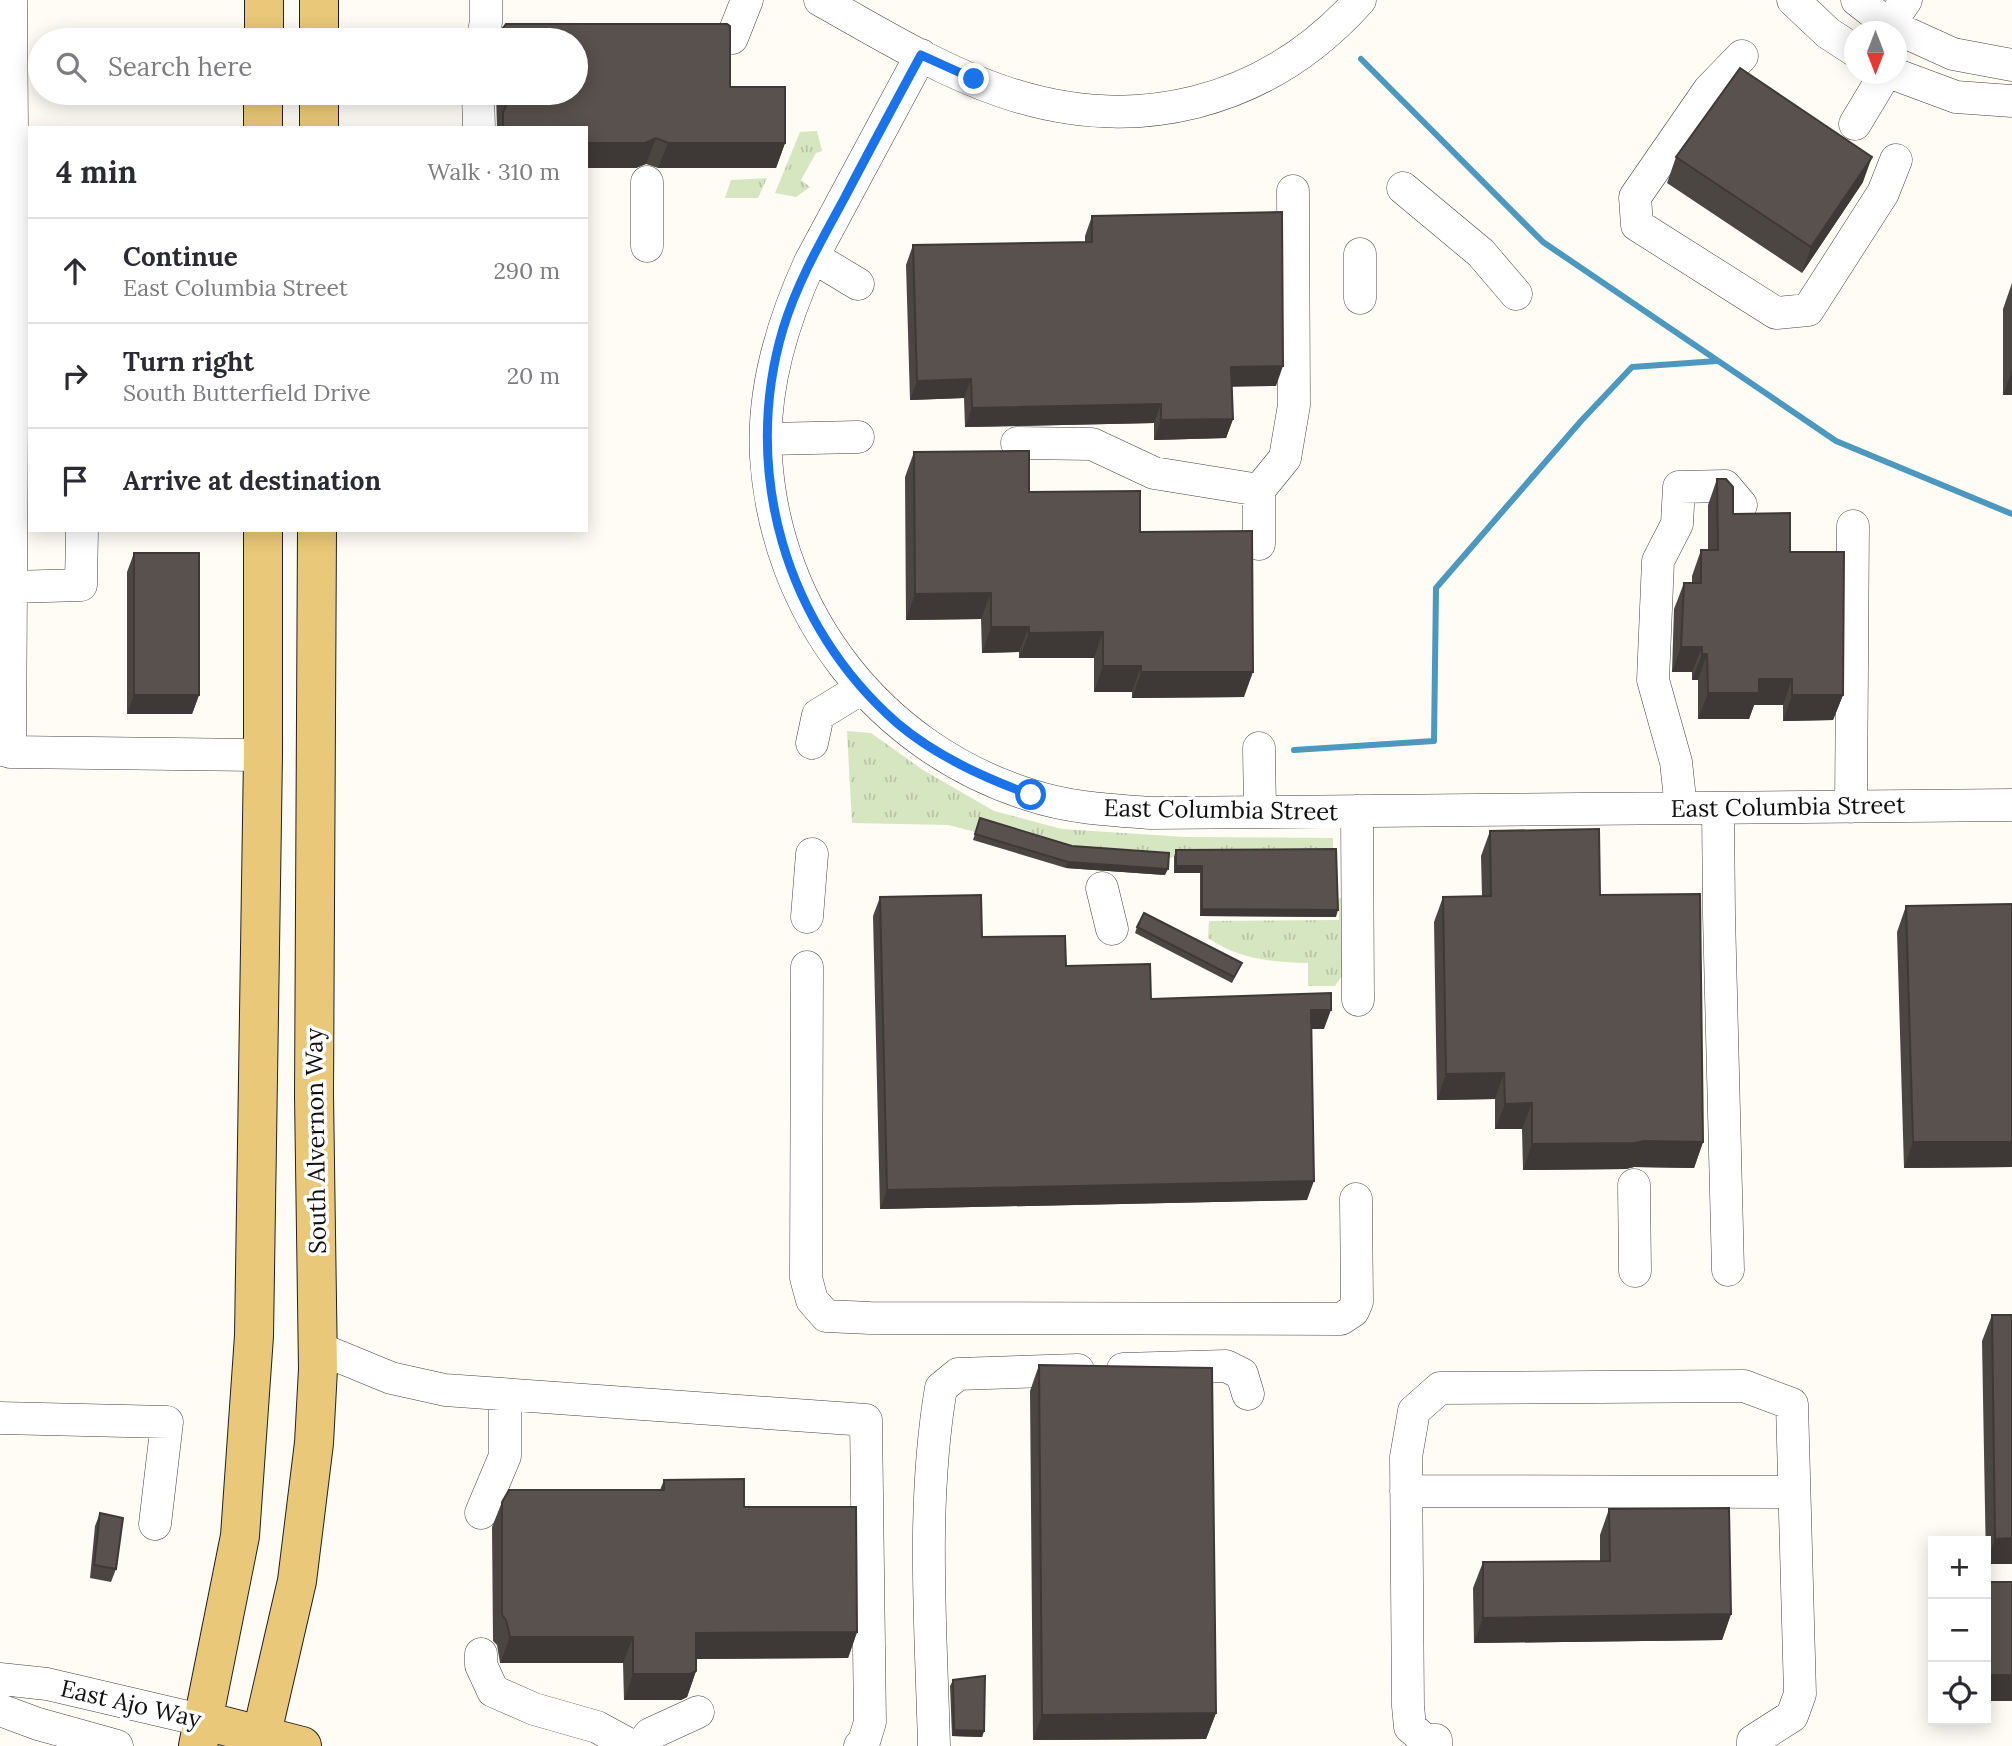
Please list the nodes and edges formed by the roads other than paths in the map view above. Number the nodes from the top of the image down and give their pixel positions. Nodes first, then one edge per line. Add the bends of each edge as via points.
1 (11, 0) edge
2 (264, 0) edge
3 (319, 0) edge
4 (747, 0) edge
5 (820, 0) edge
6 (1360, 0) edge
7 (1793, 0) edge
8 (1857, 0) edge
9 (1888, 21) edge
10 (264, 28) edge
11 (319, 28) edge
12 (1907, 32) edge
13 (732, 38) edge
14 (1844, 43) edge
15 (921, 55) junction
16 (1742, 56) dead end
17 (2012, 65) edge
18 (1907, 79) edge
19 (1879, 84) edge
20 (2012, 101) edge
21 (264, 105) edge
22 (319, 105) edge
23 (478, 105) edge
24 (1855, 124) dead end
25 (263, 126) edge
26 (319, 126) edge
27 (479, 126) edge
28 (1896, 160) dead end
29 (647, 182) dead end
30 (1403, 188) dead end
31 (1293, 191) dead end
32 (647, 246) dead end
33 (1360, 254) dead end
34 (813, 257) junction
35 (858, 284) dead end
36 (1516, 294) dead end
37 (1360, 298) dead end
38 (858, 437) dead end
39 (767, 439) junction
40 (1017, 443) dead end
41 (6, 464) edge
42 (1259, 490) junction
43 (1741, 505) dead end
44 (1853, 526) dead end
45 (82, 532) edge
46 (263, 532) edge
47 (317, 532) edge
48 (1259, 544) dead end
49 (8, 578) edge
50 (862, 688) junction
51 (812, 743) dead end
52 (1259, 748) dead end
53 (3, 754) edge
54 (262, 755) junction
55 (2012, 805) edge
56 (1851, 807) junction
57 (1681, 808) junction
58 (1718, 808) junction
59 (1357, 811) junction
60 (1259, 812) junction
61 (812, 854) dead end
62 (1102, 888) dead end
63 (807, 917) dead end
64 (1112, 929) dead end
65 (807, 967) dead end
66 (1358, 1000) dead end
67 (1634, 1185) dead end
68 (1356, 1199) dead end
69 (1635, 1270) dead end
70 (1728, 1270) dead end
71 (318, 1348) junction
72 (1248, 1394) dead end
73 (505, 1395) junction
74 (0, 1418) edge
75 (1406, 1491) junction
76 (1794, 1492) junction
77 (481, 1513) dead end
78 (155, 1524) dead end
79 (481, 1654) dead end
80 (0, 1679) edge
81 (0, 1710) edge
82 (698, 1712) dead end
83 (202, 1733) edge
84 (260, 1741) edge
85 (117, 1746) edge
86 (302, 1746) edge
87 (632, 1746) edge
88 (640, 1746) edge
89 (860, 1746) edge
90 (934, 1746) edge
91 (1436, 1746) edge
92 (1753, 1746) edge

1 - 41 street
2 - 10 main road
3 - 11 main road
4 - 13 street
5 - 15 street
6 - 15 street via 1321,40 1268,75 1237,90 1164,108 1088,111 1047,104 999,90
7 - 14 street
8 - 9 street
12 - 17 street via 1953,54
15 - 34 street, East Columbia Street
16 - 28 street via 1709,90 1635,197 1637,225 1776,313 1808,310 1883,193
18 - 20 street via 1956,97
19 - 24 street
21 - 25 main road
22 - 26 main road
23 - 27 street
29 - 32 street
30 - 36 street via 1481,253
31 - 42 street via 1294,405 1285,458
33 - 37 street
34 - 35 street
34 - 39 street, East Columbia Street via 783,329 773,369
38 - 39 street
39 - 50 street, East Columbia Street via 774,513 799,589 826,643
40 - 42 street via 1092,443 1154,473
41 - 49 street
42 - 48 street
43 - 57 street via 1725,486 1679,486 1677,524 1658,561 1653,680 1676,762
44 - 56 street
45 - 49 street via 80,585
46 - 54 main road
47 - 71 main road, South Alvernon Way via 314,1096
49 - 53 street
50 - 51 street via 818,715
50 - 60 street, East Columbia Street via 897,723 934,750 1031,795 1091,809
52 - 60 street
53 - 54 street
54 - 83 main road via 253,1348 240,1536
55 - 56 street, East Columbia Street
56 - 58 street, East Columbia Street
57 - 58 street, East Columbia Street
57 - 59 street, East Columbia Street
58 - 70 street
59 - 60 street, East Columbia Street
59 - 66 street
61 - 63 street
62 - 64 street
65 - 68 street via 806,1278 812,1300 826,1316 1341,1319 1357,1302
67 - 69 street
71 - 73 street via 391,1378 445,1390
71 - 84 main road, South Alvernon Way via 314,1443 297,1581
72 - 90 street via 1242,1374 1226,1366 958,1374 941,1388 934,1427 929,1553
73 - 77 street via 505,1456
73 - 89 street via 866,1420 870,1722
74 - 78 street via 167,1422
75 - 76 street
75 - 76 street via 1414,1411 1440,1388 1744,1386 1792,1404
75 - 91 street via 1410,1727 1425,1740 1436,1740
76 - 92 street via 1800,1694 1792,1716 1753,1741
79 - 87 street via 493,1690 534,1709 597,1727
80 - 83 street, East Ajo Way via 47,1684
81 - 85 street, East Ajo Way
82 - 88 street via 650,1734
83 - 84 main road, East Ajo Way
84 - 86 main road, East Ajo Way

